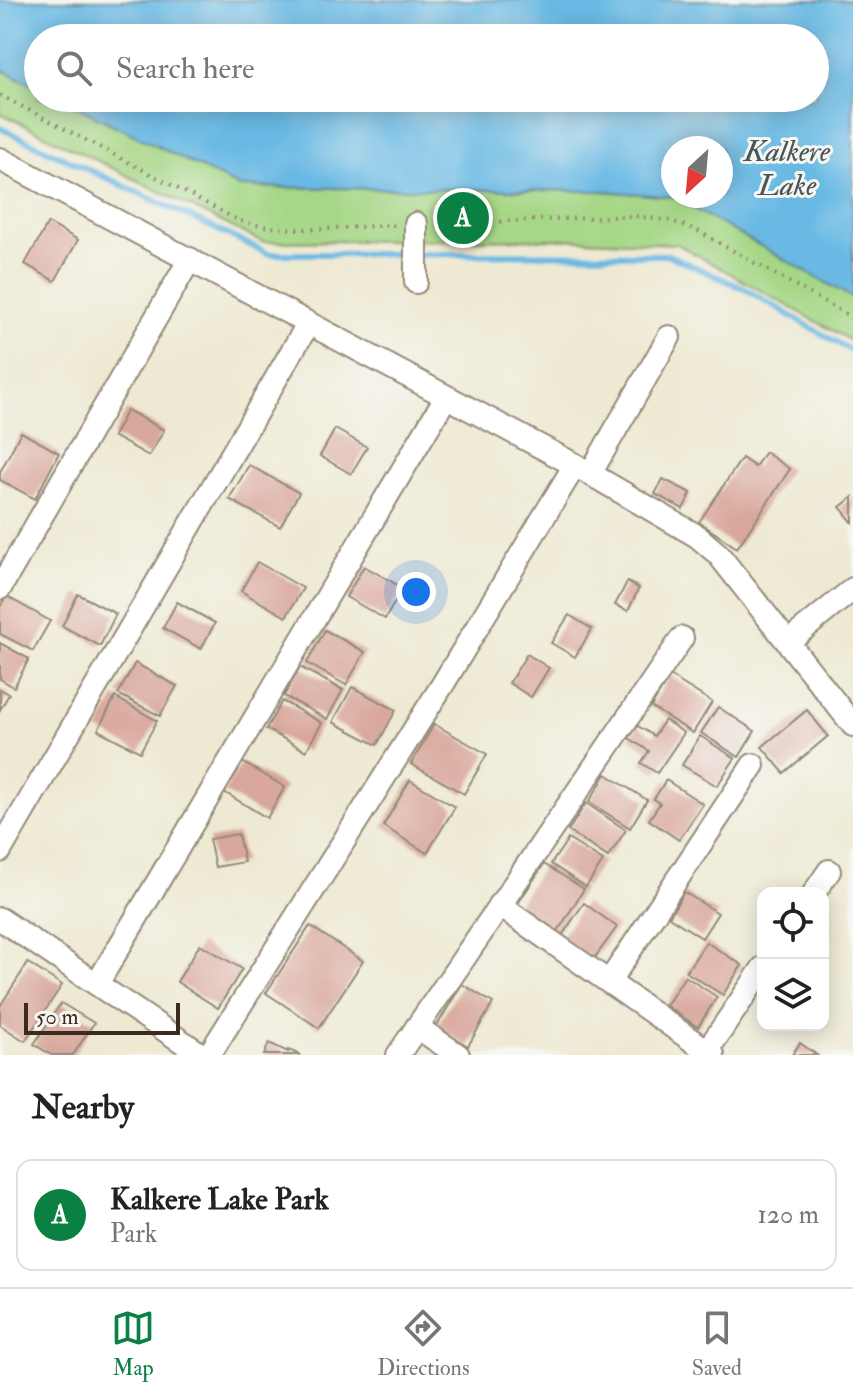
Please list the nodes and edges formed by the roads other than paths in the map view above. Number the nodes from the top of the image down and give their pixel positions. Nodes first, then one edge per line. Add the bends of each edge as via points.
1 (0, 159) edge
2 (190, 259) junction
3 (308, 324) junction
4 (669, 337) dead end
5 (446, 397) junction
6 (582, 469) junction
7 (0, 588) edge
8 (853, 589) edge
9 (682, 638) dead end
10 (788, 642) junction
11 (853, 725) edge
12 (753, 765) dead end
13 (0, 851) edge
14 (829, 871) dead end
15 (818, 887) edge
16 (499, 905) junction
17 (0, 919) edge
18 (757, 978) edge
19 (609, 982) junction
20 (97, 984) junction
21 (417, 1027) junction
22 (710, 1053) edge
23 (202, 1055) edge
24 (209, 1055) edge
25 (398, 1055) edge
26 (458, 1055) edge

1 - 2 street
2 - 3 street
2 - 7 street
3 - 5 street
3 - 13 street
4 - 6 street
5 - 6 street
5 - 20 street
6 - 10 street via 697,536 718,554
6 - 24 street
8 - 10 street
9 - 16 street
10 - 11 street
12 - 19 street
14 - 15 street
16 - 19 street
16 - 21 street
17 - 20 street
18 - 22 street
19 - 22 street
20 - 23 street
21 - 25 street
21 - 26 street

